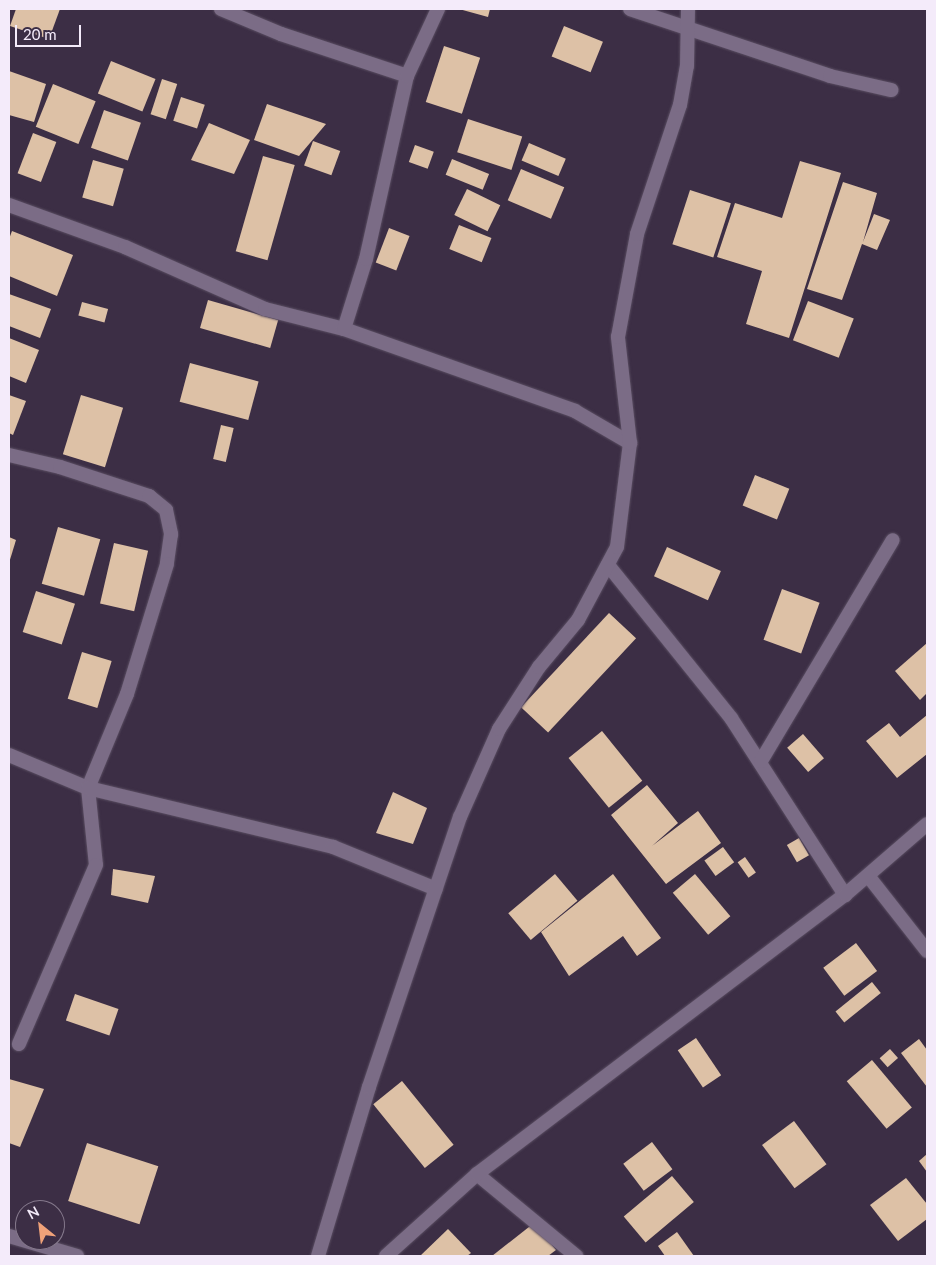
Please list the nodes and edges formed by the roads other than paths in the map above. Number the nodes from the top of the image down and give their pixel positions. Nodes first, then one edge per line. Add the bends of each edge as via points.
1 (221, 9) edge
2 (438, 9) edge
3 (630, 9) edge
4 (688, 9) edge
5 (688, 28) junction
6 (407, 76) junction
7 (891, 90) dead end
8 (9, 205) edge
9 (344, 329) junction
10 (630, 443) junction
11 (9, 455) edge
12 (893, 540) dead end
13 (608, 565) junction
14 (9, 755) edge
15 (761, 761) junction
16 (88, 788) junction
17 (927, 824) edge
18 (869, 877) junction
19 (436, 889) junction
20 (845, 895) junction
21 (927, 951) edge
22 (19, 1044) dead end
23 (477, 1174) junction
24 (9, 1236) edge
25 (77, 1256) edge
26 (318, 1256) edge
27 (386, 1256) edge
28 (576, 1256) edge

1 - 6 street via 281,34
2 - 6 street
3 - 5 street
4 - 5 street
5 - 7 street via 830,76
5 - 10 street via 687,66 680,105 637,234 618,337
6 - 9 street via 366,259
8 - 9 street via 124,247 265,310
9 - 10 street via 575,411
10 - 13 street via 617,547
11 - 16 street via 60,467 149,496 166,510 170,521 167,564 158,596 111,739
12 - 15 street
13 - 15 street via 731,718
13 - 19 street via 578,620 539,668 499,729 460,817
14 - 16 street
15 - 20 street
16 - 19 street via 290,835 350,854
16 - 22 street via 96,865
17 - 18 street
18 - 20 street
18 - 21 street
19 - 26 street via 369,1087
20 - 23 street
23 - 27 street
23 - 28 street
24 - 25 street

